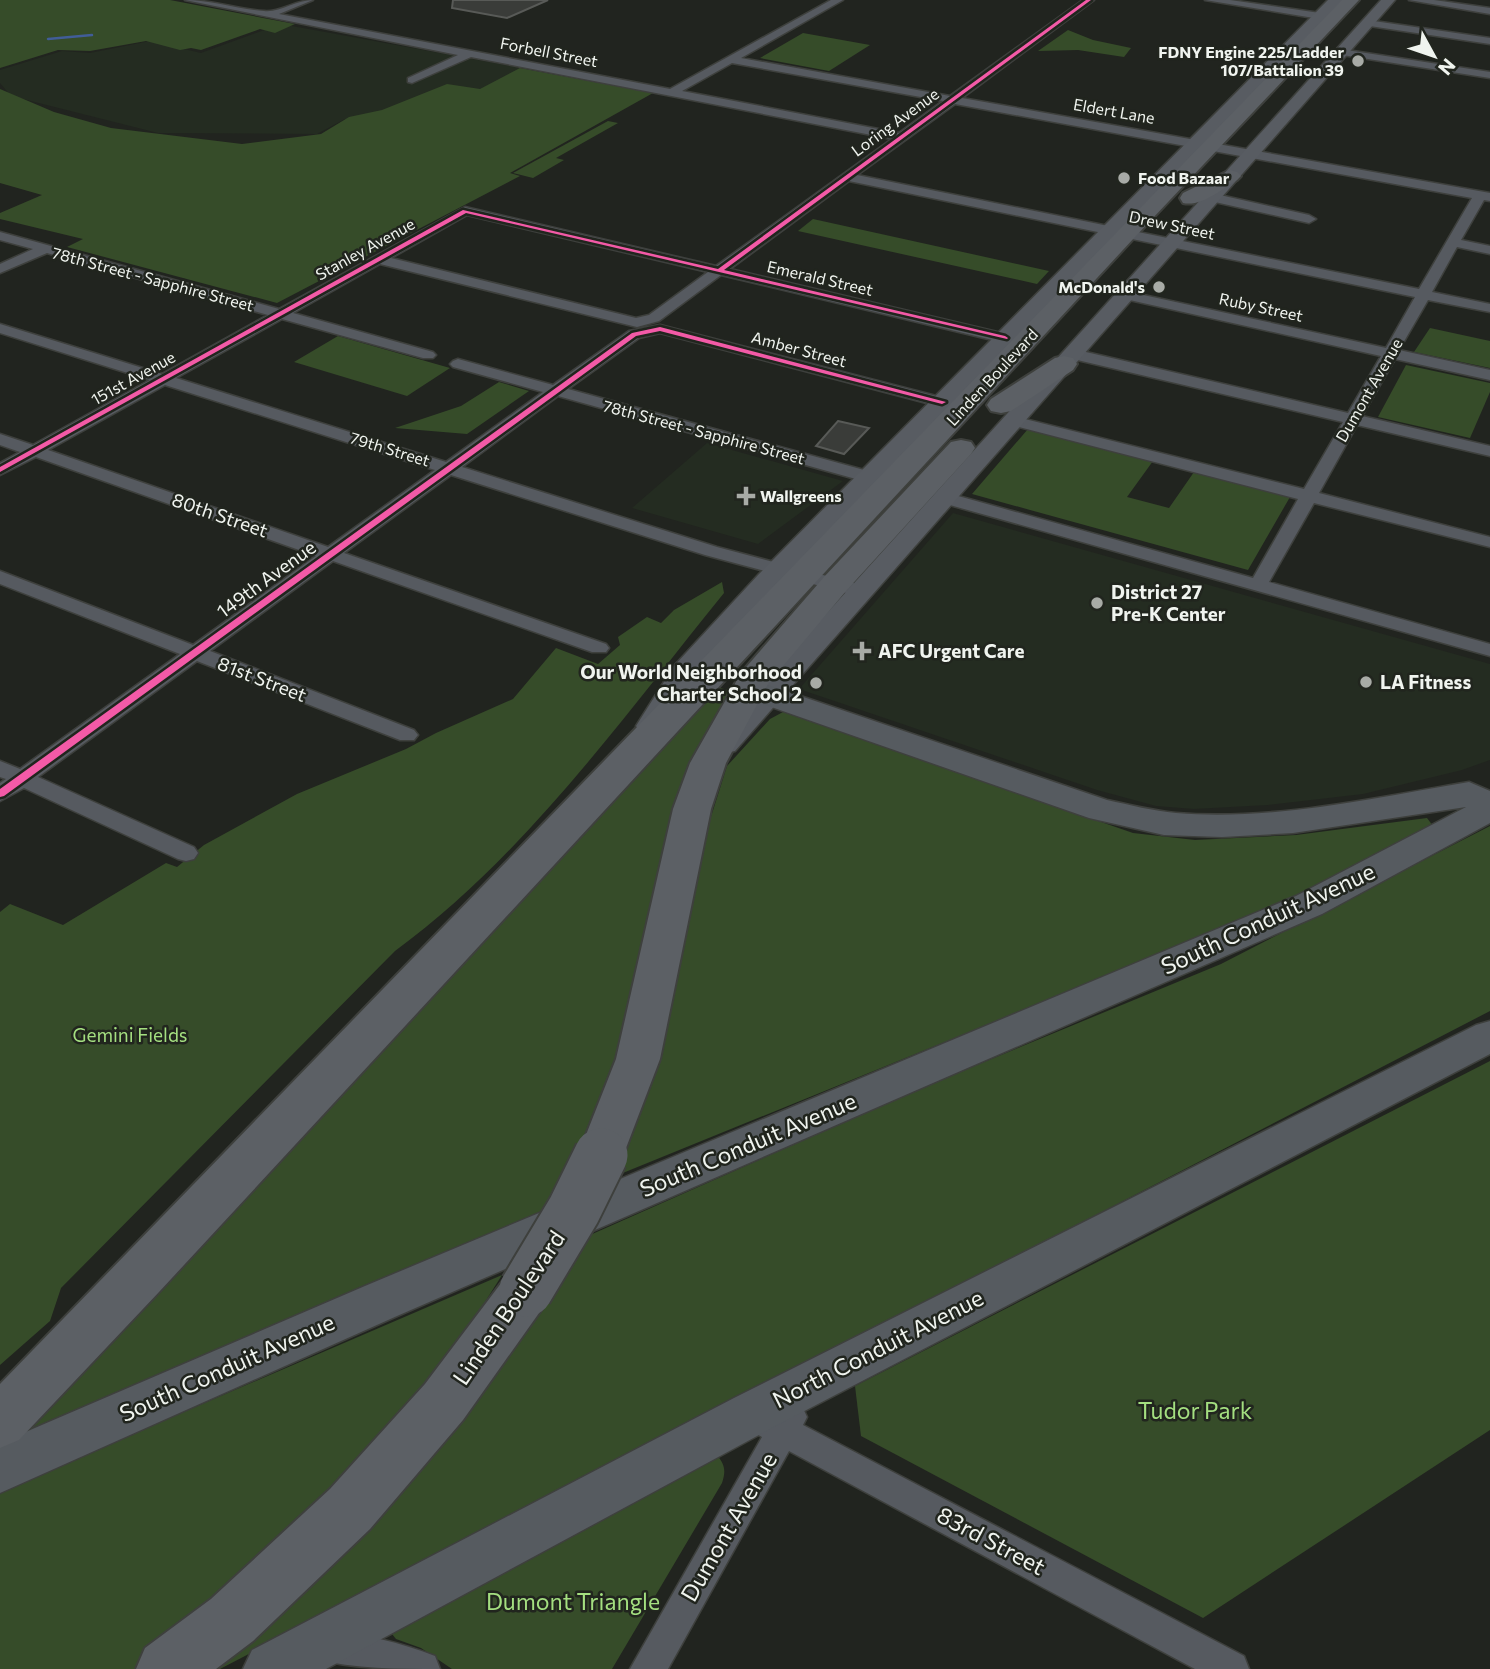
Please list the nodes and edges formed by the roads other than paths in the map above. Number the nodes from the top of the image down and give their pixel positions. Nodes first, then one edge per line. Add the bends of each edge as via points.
1 (190, 0) edge
2 (308, 0) edge
3 (1090, 0) edge
4 (1210, 0) edge
5 (1336, 0) edge
6 (1351, 0) edge
7 (1415, 0) edge
8 (814, 2) edge
9 (835, 2) edge
10 (1380, 3) edge
11 (1490, 10) edge
12 (268, 15) junction
13 (1320, 16) junction
14 (1359, 23) junction
15 (1305, 40) junction
16 (1490, 41) edge
17 (1340, 52) junction
18 (469, 54) junction
19 (732, 60) junction
20 (1490, 75) edge
21 (412, 80) dead end
22 (1295, 82) junction
23 (1266, 89) junction
24 (671, 93) junction
25 (954, 99) junction
26 (1294, 104) junction
27 (1230, 107) junction
28 (902, 137) junction
29 (1222, 148) junction
30 (1191, 168) junction
31 (1230, 176) joint
32 (848, 177) junction
33 (1149, 189) junction
34 (1485, 196) edge
35 (1201, 198) junction
36 (465, 211) joint
37 (1309, 219) dead end
38 (1117, 232) junction
39 (0, 236) edge
40 (1163, 241) junction
41 (1453, 242) junction
42 (45, 248) junction
43 (1490, 250) edge
44 (378, 259) junction
45 (0, 269) edge
46 (720, 270) junction
47 (1423, 294) junction
48 (1125, 295) junction
49 (1045, 297) joint
50 (1490, 308) edge
51 (282, 314) junction
52 (642, 327) junction
53 (0, 328) edge
54 (1016, 338) junction
55 (1390, 353) junction
56 (428, 355) dead end
57 (1068, 359) junction
58 (458, 364) dead end
59 (1490, 375) edge
60 (165, 379) junction
61 (553, 391) junction
62 (947, 410) junction
63 (1007, 413) junction
64 (1353, 419) junction
65 (0, 439) edge
66 (34, 451) junction
67 (1490, 451) edge
68 (891, 454) joint
69 (449, 467) junction
70 (0, 470) edge
71 (869, 477) junction
72 (1309, 495) junction
73 (945, 498) junction
74 (1490, 542) edge
75 (330, 554) junction
76 (0, 577) edge
77 (820, 580) junction
78 (1258, 585) junction
79 (599, 648) dead end
80 (1490, 650) edge
81 (194, 653) junction
82 (758, 692) junction
83 (407, 735) dead end
84 (0, 768) edge
85 (22, 778) junction
86 (0, 794) edge
87 (1483, 803) edge
88 (186, 853) dead end
89 (1490, 1036) edge
90 (0, 1422) edge
91 (767, 1423) junction
92 (0, 1468) edge
93 (318, 1644) junction
94 (166, 1669) edge
95 (271, 1669) edge
96 (422, 1669) edge
97 (648, 1669) edge
98 (1231, 1669) edge

1 - 12 street, Forbell Street
2 - 12 street
3 - 25 street, Loring Avenue
4 - 13 street
5 - 13 street, Linden Boulevard
6 - 15 highway, Linden Boulevard
7 - 11 street
8 - 9 street
9 - 19 street
10 - 14 highway, Linden Boulevard
12 - 18 street, Forbell Street
13 - 15 street, Linden Boulevard
14 - 16 street
14 - 17 street, Linden Boulevard
14 - 22 highway, Linden Boulevard
15 - 23 highway, Linden Boulevard
15 - 27 street, Linden Boulevard
17 - 20 street
17 - 26 street, Linden Boulevard
18 - 21 street
18 - 24 street, Forbell Street
19 - 24 street
19 - 25 street, Eldert Lane
22 - 26 highway
22 - 29 highway, Linden Boulevard
23 - 27 highway
23 - 29 highway, Linden Boulevard
24 - 28 street, Forbell Street
25 - 28 street, Loring Avenue
25 - 29 street, Eldert Lane
26 - 29 street, Linden Boulevard
27 - 29 street, Linden Boulevard
28 - 32 street, Loring Avenue
29 - 30 highway, Linden Boulevard
29 - 31 street, Linden Boulevard
29 - 33 street, Linden Boulevard
29 - 34 street, Eldert Lane
29 - 35 highway, Linden Boulevard
30 - 33 highway
30 - 38 highway, Linden Boulevard
31 - 35 highway
32 - 38 street, Drew Street
32 - 46 street, Loring Avenue
33 - 38 street, Linden Boulevard
34 - 41 street, Dumont Avenue
35 - 37 street
35 - 40 highway, Linden Boulevard
36 - 44 street, Stanley Avenue
36 - 46 street, Emerald Street
38 - 40 street, Drew Street
38 - 49 street, Linden Boulevard
38 - 54 highway, Linden Boulevard
39 - 42 street, 78th Street - Sapphire Street
40 - 47 street, Drew Street
40 - 48 street, Linden Boulevard
40 - 63 highway, Linden Boulevard
41 - 43 street
41 - 47 street, Dumont Avenue
42 - 45 street
42 - 51 street, 78th Street - Sapphire Street
44 - 51 street, Stanley Avenue
44 - 52 street, Amber Street
46 - 52 street, Loring Avenue
46 - 54 street, Emerald Street
47 - 50 street, Drew Street
47 - 55 street, Dumont Avenue
48 - 55 street, Ruby Street
48 - 57 street, Linden Boulevard
49 - 54 highway
51 - 56 street, 78th Street - Sapphire Street
51 - 60 street, 151st Avenue
52 - 61 street, Loring Avenue
52 - 62 street, Amber Street
53 - 60 street, 79th Street
54 - 62 highway, Linden Boulevard
55 - 59 street
55 - 64 street, Dumont Avenue
57 - 63 highway
57 - 64 street
58 - 61 street, 78th Street - Sapphire Street
60 - 66 street, 151st Avenue
60 - 69 street, 79th Street
61 - 69 street, 149th Avenue
61 - 71 street, 78th Street - Sapphire Street
62 - 68 highway
62 - 77 highway, Linden Boulevard
63 - 72 street
63 - 73 street, Linden Boulevard
63 - 77 highway, Linden Boulevard
64 - 67 street
64 - 72 street, Dumont Avenue
65 - 66 street, 80th Street
66 - 70 street, 151st Avenue
66 - 75 street, 80th Street
68 - 71 street, Linden Boulevard
69 - 75 street, 149th Avenue
69 - 77 street, 79th Street via 662,536
71 - 77 street, Linden Boulevard
72 - 74 street
72 - 78 street, Dumont Avenue
73 - 77 street, Linden Boulevard
73 - 78 street
75 - 79 street, 80th Street
75 - 81 street, 149th Avenue
76 - 81 street, 81st Street
77 - 82 highway, Linden Boulevard via 768,662
77 - 90 highway, Linden Boulevard via 633,754
78 - 80 street
81 - 83 street, 81st Street
81 - 85 street, 149th Avenue
82 - 87 main road via 1101,810 1158,823 1210,825
82 - 94 highway, Linden Boulevard, bridge via 708,763 692,809 638,1059 601,1155 526,1290 444,1402 350,1509 232,1620
84 - 85 street
85 - 86 street, 149th Avenue
85 - 88 street
87 - 92 main road, South Conduit Avenue via 1435,840 1309,905
89 - 91 main road, North Conduit Avenue via 810,1384
91 - 93 main road, North Conduit Avenue
91 - 97 street, Dumont Avenue
91 - 98 street, 83rd Street
93 - 95 main road, North Conduit Avenue
93 - 96 street via 386,1656

